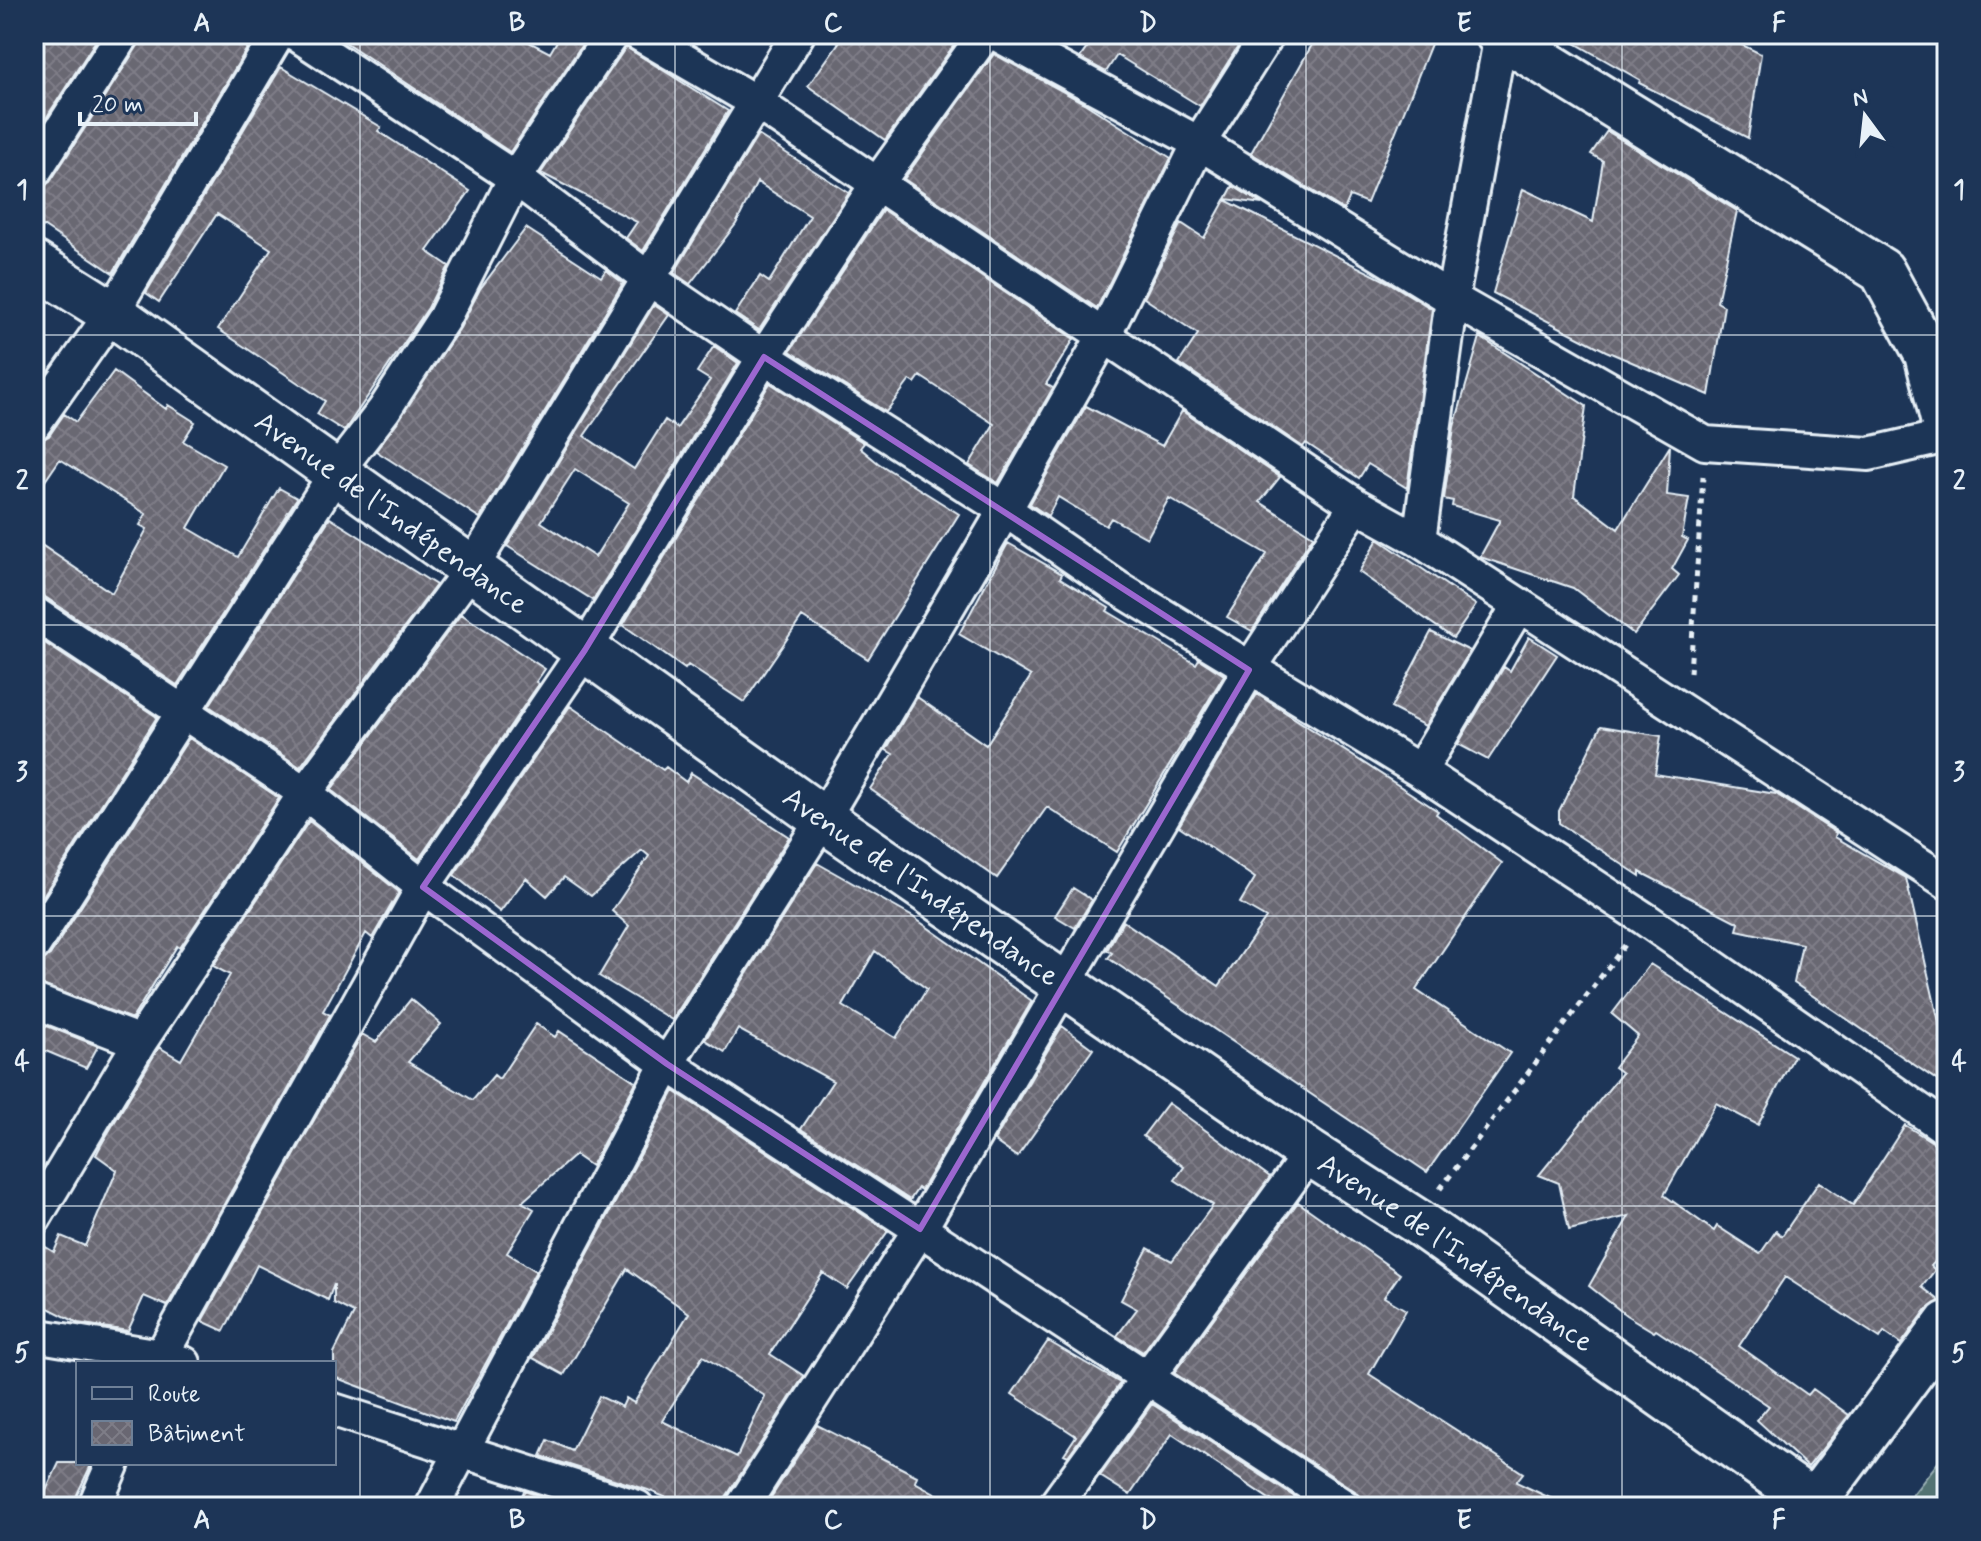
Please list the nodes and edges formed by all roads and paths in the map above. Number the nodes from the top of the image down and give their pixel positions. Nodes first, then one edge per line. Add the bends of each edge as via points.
1 (123, 34) edge
2 (278, 34) edge
3 (296, 34) edge
4 (612, 34) edge
5 (639, 34) edge
6 (798, 34) edge
7 (985, 34) edge
8 (996, 34) edge
9 (1268, 34) edge
10 (1501, 34) edge
11 (754, 101) junction
12 (1199, 143) junction
13 (34, 172) edge
14 (515, 178) junction
15 (877, 184) junction
16 (34, 264) edge
17 (648, 278) junction
18 (1452, 299) junction
19 (112, 313) junction
20 (1104, 336) junction
21 (764, 357) junction
22 (34, 424) edge
23 (1947, 436) edge
24 (1705, 443) junction
25 (337, 471) junction
26 (1356, 505) junction
27 (1005, 510) junction
28 (1419, 540) junction
29 (471, 569) junction
30 (1519, 605) junction
31 (34, 613) edge
32 (585, 650) junction
33 (1249, 670) junction
34 (182, 713) junction
35 (1687, 717) junction
36 (1420, 771) junction
37 (305, 793) junction
38 (823, 819) junction
39 (1947, 882) edge
40 (423, 887) junction
41 (1645, 919) junction
42 (34, 945) edge
43 (1062, 983) junction
44 (34, 1001) edge
45 (140, 1042) junction
46 (667, 1064) junction
47 (1947, 1129) edge
48 (1310, 1153) junction
49 (34, 1219) edge
50 (1416, 1221) junction
51 (920, 1229) junction
52 (1947, 1324) edge
53 (34, 1335) edge
54 (167, 1361) edge
55 (1148, 1376) junction
56 (336, 1411) edge
57 (463, 1450) junction
58 (112, 1465) edge
59 (1799, 1505) edge
60 (94, 1507) edge
61 (432, 1507) edge
62 (637, 1507) edge
63 (742, 1507) edge
64 (1054, 1507) edge
65 (1345, 1507) edge

1 - 13 street
2 - 19 street
3 - 14 street
4 - 14 street
5 - 11 street
6 - 11 street
7 - 15 street
8 - 12 street
9 - 12 street
10 - 18 street
10 - 23 main road via 1882,271 1927,354
11 - 15 street
11 - 17 street
12 - 18 street
12 - 20 street
14 - 17 street
14 - 25 street via 444,318
15 - 20 street
15 - 21 street
16 - 19 main road, Avenue de l'Indépendance
17 - 21 street
17 - 29 street
18 - 24 street
18 - 28 street
19 - 22 street
19 - 25 main road, Avenue de l'Indépendance
20 - 26 street
20 - 27 street
21 - 27 street
21 - 32 street
23 - 24 street via 1869,454
24 - 35 path
25 - 29 main road, Avenue de l'Indépendance
25 - 34 street
26 - 28 street
26 - 33 street
27 - 33 street
27 - 38 street
28 - 30 street
29 - 32 main road, Avenue de l'Indépendance
29 - 37 street
30 - 35 street
30 - 36 street
31 - 34 street
32 - 38 main road, Avenue de l'Indépendance
32 - 40 street
33 - 36 street
33 - 43 street
34 - 37 street
34 - 42 street
35 - 39 street
36 - 41 street
37 - 40 street
37 - 45 street
38 - 43 main road, Avenue de l'Indépendance
38 - 46 street
40 - 46 street
40 - 54 street
41 - 47 street
41 - 50 path
43 - 48 main road, Avenue de l'Indépendance
43 - 51 street
44 - 45 street
45 - 49 street
46 - 51 street
46 - 57 street
48 - 50 main road, Avenue de l'Indépendance
48 - 55 street
50 - 59 main road, Avenue de l'Indépendance
51 - 55 street
51 - 63 street
52 - 59 main road
53 - 54 street
55 - 64 street
55 - 65 street
56 - 57 street
57 - 61 street
57 - 62 street
58 - 60 street

